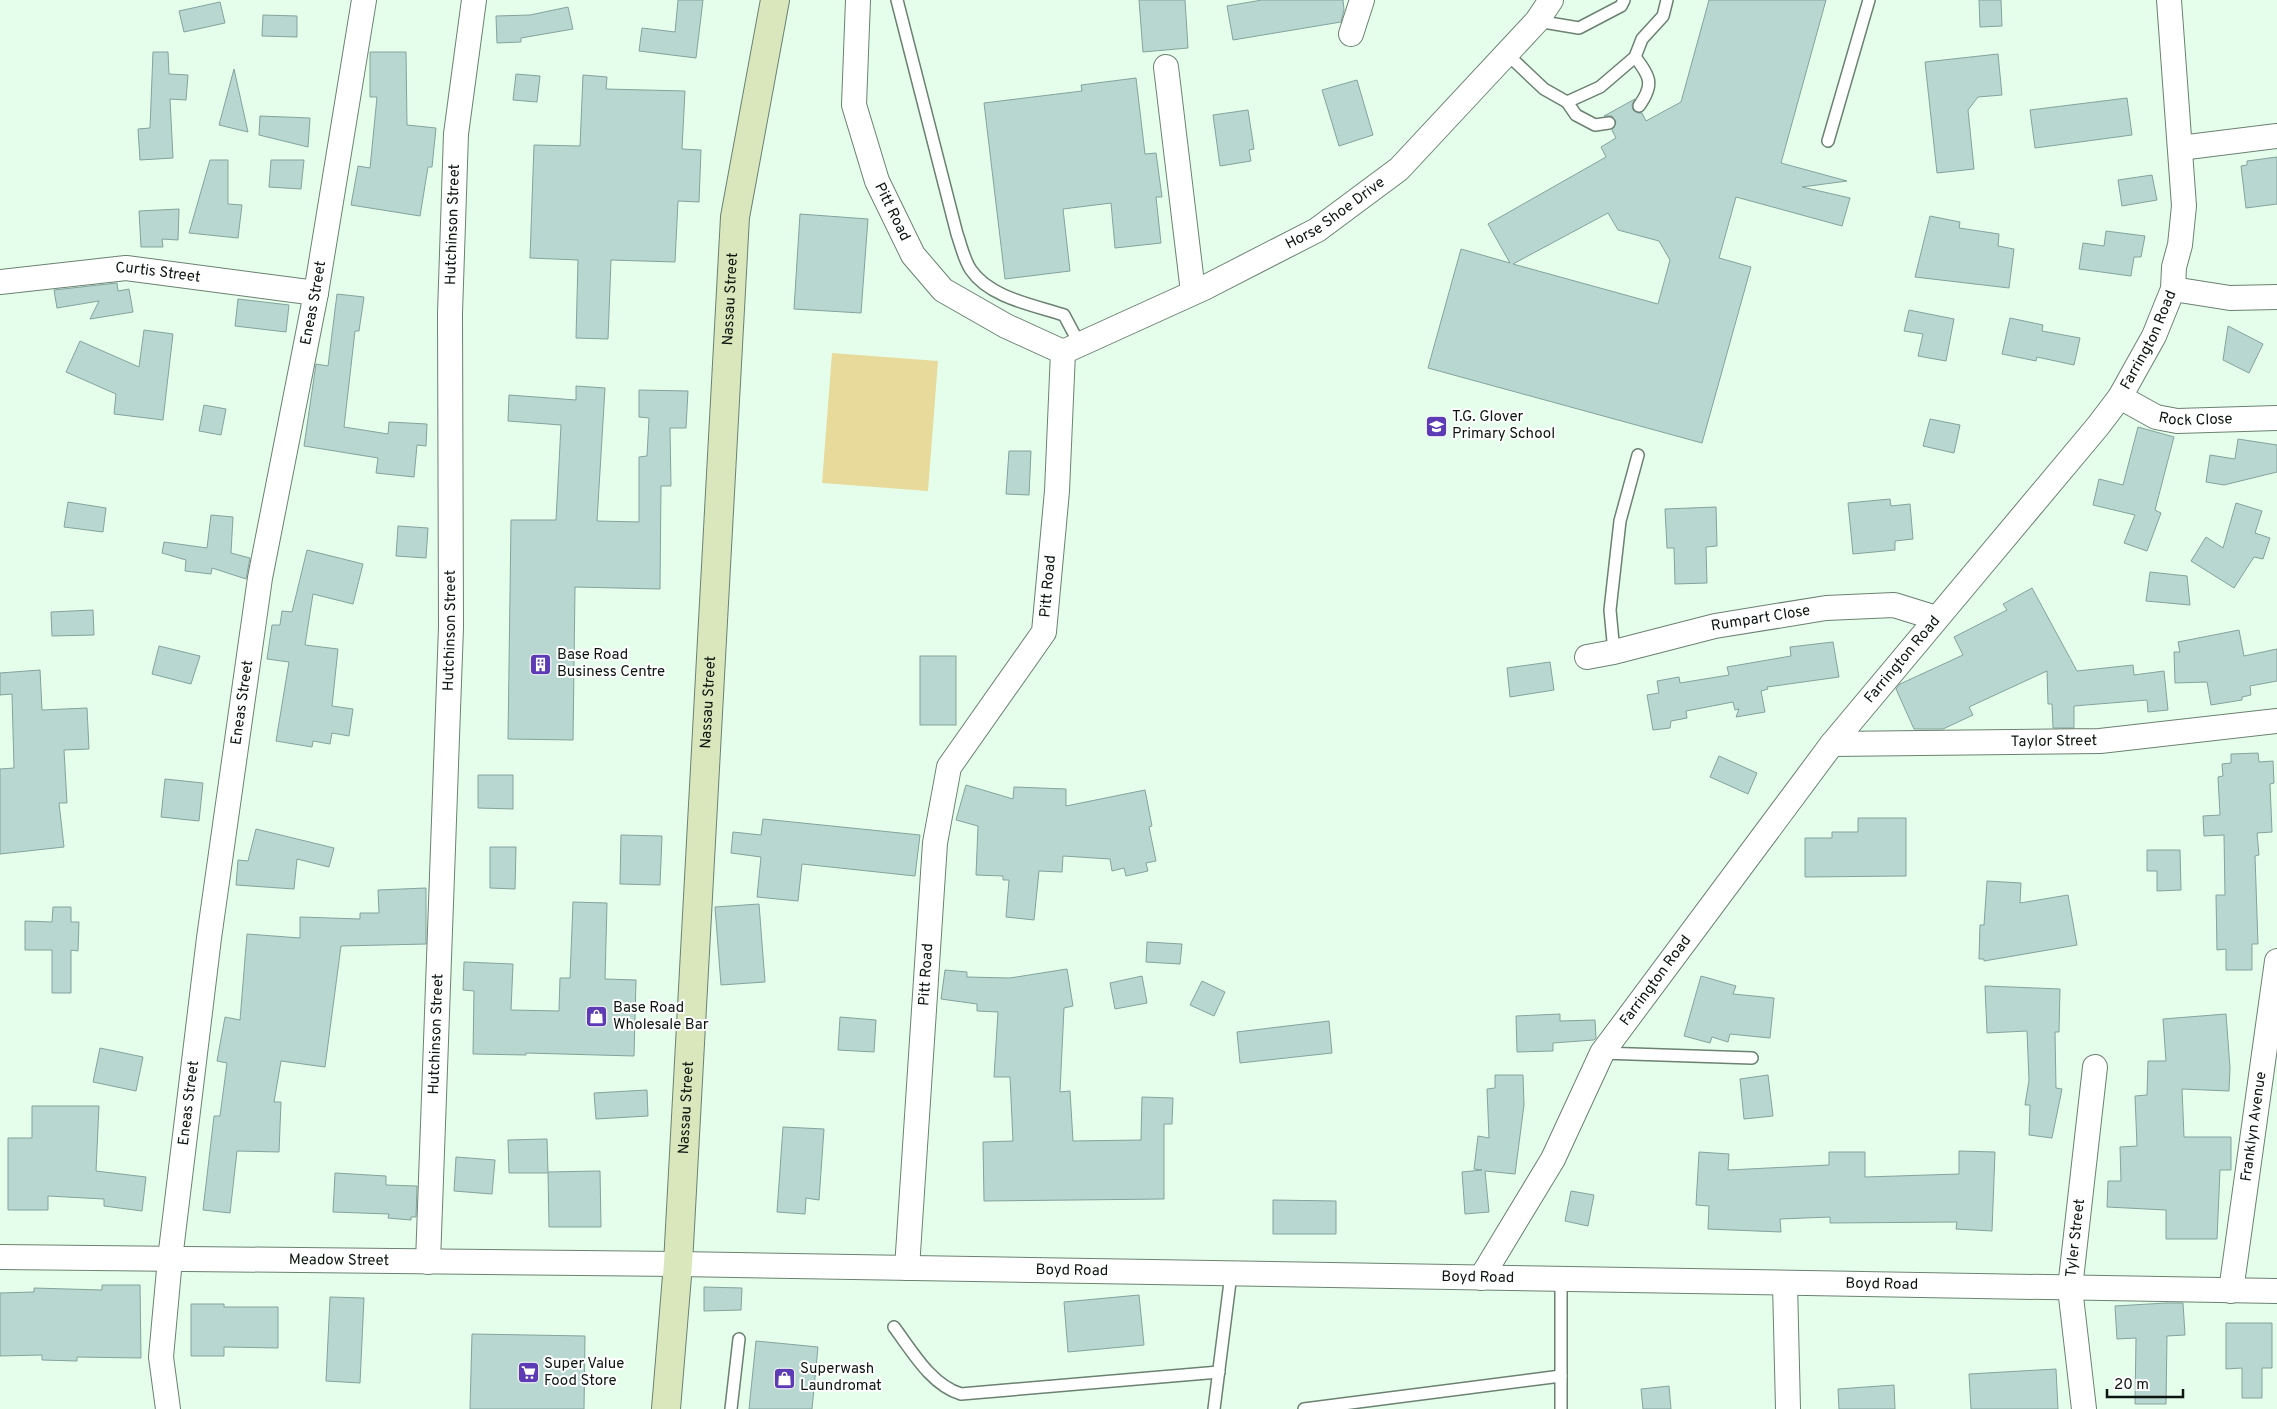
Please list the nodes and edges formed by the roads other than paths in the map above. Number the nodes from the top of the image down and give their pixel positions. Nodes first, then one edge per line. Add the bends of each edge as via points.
1 (364, 0) edge
2 (474, 0) edge
3 (775, 0) edge
4 (858, 0) edge
5 (897, 0) edge
6 (1362, 0) edge
7 (1551, 0) edge
8 (1624, 0) edge
9 (1667, 0) edge
10 (1869, 0) edge
11 (2169, 0) edge
12 (1537, 21) junction
13 (1351, 34) dead end
14 (1507, 54) junction
15 (1635, 57) junction
16 (1166, 67) dead end
17 (1568, 102) junction
18 (1639, 106) dead end
19 (1609, 124) dead end
20 (2277, 136) edge
21 (1828, 141) dead end
22 (2180, 148) junction
23 (0, 282) edge
24 (2173, 289) junction
25 (1194, 292) junction
26 (316, 294) junction
27 (2277, 297) edge
28 (1072, 349) junction
29 (2120, 397) junction
30 (2277, 418) edge
31 (1638, 455) dead end
32 (1936, 618) junction
33 (1614, 652) junction
34 (1586, 657) dead end
35 (2277, 722) edge
36 (1832, 744) junction
37 (2277, 961) edge
38 (1602, 1053) junction
39 (1752, 1058) dead end
40 (2095, 1067) dead end
41 (0, 1257) edge
42 (170, 1259) junction
43 (428, 1262) junction
44 (678, 1264) junction
45 (907, 1268) junction
46 (1231, 1274) junction
47 (1481, 1278) junction
48 (1561, 1279) junction
49 (1785, 1283) junction
50 (2070, 1288) junction
51 (2232, 1291) junction
52 (2277, 1291) edge
53 (894, 1327) dead end
54 (739, 1339) dead end
55 (1219, 1372) junction
56 (1561, 1376) junction
57 (168, 1409) edge
58 (666, 1409) edge
59 (731, 1409) edge
60 (1214, 1409) edge
61 (1304, 1409) edge
62 (1561, 1409) edge
63 (1788, 1409) edge
64 (2084, 1409) edge

1 - 26 street, Eneas Street
2 - 43 street, Hutchinson Street via 456,144 450,313 452,627
3 - 44 main road, Nassau Street via 735,217
4 - 28 street, Pitt Road via 854,105 877,181 913,255 943,290 1006,326
5 - 28 lane via 970,270 987,286 1008,297 1064,315
6 - 13 street
7 - 12 street, Horse Shoe Drive
8 - 12 lane via 1621,6 1579,28
9 - 15 lane via 1663,16 1642,39
10 - 21 lane
11 - 22 street, Farrington Road
12 - 14 street, Horse Shoe Drive
14 - 17 lane via 1544,89
14 - 25 street, Horse Shoe Drive via 1399,169 1318,230
15 - 17 lane via 1600,87
15 - 18 lane via 1650,82 1647,96
16 - 25 street
17 - 19 lane via 1576,114 1595,125
20 - 22 street
22 - 24 street, Farrington Road via 2184,206
23 - 26 street, Curtis Street via 126,268
24 - 27 street via 2230,298
24 - 29 street, Farrington Road via 2154,336
25 - 28 street, Horse Shoe Drive
26 - 42 street, Eneas Street via 260,578 209,938
28 - 45 street, Pitt Road via 1044,632 949,767 935,843
29 - 30 street, Rock Close via 2156,417 2177,422
29 - 32 street, Farrington Road
31 - 33 lane via 1620,521 1610,610
32 - 33 street, Rumpart Close via 1894,605 1826,608 1714,626
32 - 36 street, Farrington Road
33 - 34 street, Rumpart Close
35 - 36 street, Taylor Street via 2100,741
36 - 38 street, Farrington Road
37 - 51 street, Franklyn Avenue
38 - 39 lane
38 - 47 street, Farrington Road via 1553,1159
40 - 50 street, Tyler Street
41 - 42 street, Meadow Street
42 - 43 street, Meadow Street
42 - 57 street, Eneas Street via 161,1357
43 - 44 street, Meadow Street
44 - 45 street, Boyd Road
44 - 58 main road, Nassau Street
45 - 46 street, Boyd Road
46 - 47 street, Boyd Road
46 - 55 lane
47 - 48 street, Boyd Road
48 - 49 street, Boyd Road
48 - 56 lane
49 - 50 street, Boyd Road
49 - 63 street
50 - 51 street, Boyd Road
50 - 64 street, Tyler Street
51 - 52 street, Boyd Road
53 - 55 lane via 938,1383 960,1394
54 - 59 lane
55 - 60 lane
56 - 61 lane
56 - 62 lane

